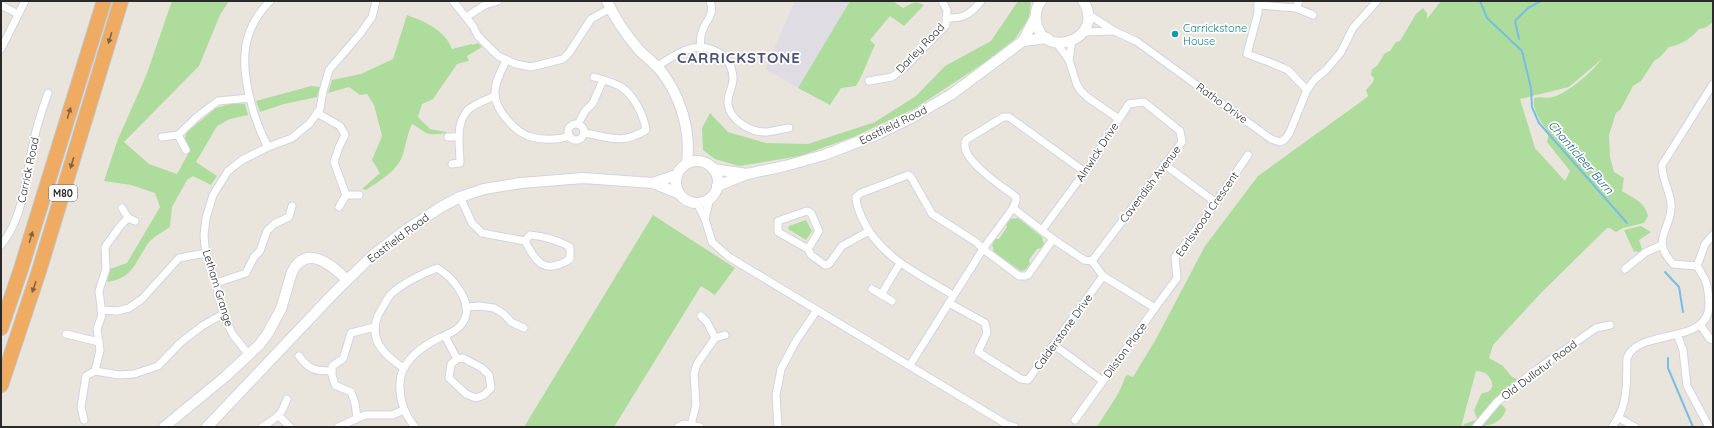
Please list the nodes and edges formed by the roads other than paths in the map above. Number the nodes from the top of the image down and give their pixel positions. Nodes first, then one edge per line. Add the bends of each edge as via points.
1 (25, 1) edge
2 (104, 1) edge
3 (121, 1) edge
4 (270, 1) edge
5 (376, 1) edge
6 (452, 1) edge
7 (498, 1) edge
8 (710, 1) edge
9 (942, 1) edge
10 (980, 1) edge
11 (1299, 1) edge
12 (1377, 1) edge
13 (1039, 2) edge
14 (1258, 3) edge
15 (1, 5) edge
16 (609, 5) edge
17 (1086, 5) edge
18 (1296, 8) junction
19 (18, 14) junction
20 (1314, 15) dead end
21 (466, 17) junction
22 (946, 18) junction
23 (1036, 18) junction
24 (1114, 31) junction
25 (1084, 32) junction
26 (1052, 40) junction
27 (1023, 41) junction
28 (1072, 41) junction
29 (700, 48) junction
30 (1, 49) edge
31 (506, 60) junction
32 (1069, 60) junction
33 (656, 67) junction
34 (594, 77) dead end
35 (603, 80) junction
36 (869, 81) dead end
37 (1713, 84) edge
38 (1307, 90) junction
39 (48, 93) dead end
40 (494, 96) junction
41 (250, 98) junction
42 (316, 114) junction
43 (1119, 119) junction
44 (578, 124) junction
45 (789, 128) dead end
46 (584, 133) junction
47 (178, 135) junction
48 (570, 136) junction
49 (162, 137) dead end
50 (448, 137) dead end
51 (459, 137) junction
52 (689, 146) junction
53 (268, 147) junction
54 (186, 150) dead end
55 (1248, 155) dead end
56 (702, 161) junction
57 (687, 163) junction
58 (452, 164) dead end
59 (1164, 164) junction
60 (713, 169) junction
61 (1085, 172) junction
62 (747, 174) junction
63 (676, 175) junction
64 (653, 183) junction
65 (717, 186) junction
66 (678, 192) junction
67 (346, 195) junction
68 (359, 195) dead end
69 (460, 196) junction
70 (710, 198) junction
71 (1215, 202) junction
72 (697, 203) junction
73 (292, 206) dead end
74 (339, 207) dead end
75 (122, 208) dead end
76 (1013, 208) junction
77 (705, 219) junction
78 (1042, 230) junction
79 (869, 232) junction
80 (1713, 235) edge
81 (1053, 239) junction
82 (525, 241) junction
83 (1, 245) edge
84 (1662, 245) junction
85 (808, 249) junction
86 (983, 249) junction
87 (206, 253) junction
88 (1092, 261) junction
89 (900, 263) junction
90 (1697, 266) junction
91 (1625, 269) dead end
92 (1103, 276) junction
93 (347, 280) junction
94 (216, 283) junction
95 (872, 289) dead end
96 (1711, 292) edge
97 (881, 295) junction
98 (953, 295) junction
99 (892, 301) dead end
100 (949, 303) junction
101 (466, 306) junction
102 (1155, 308) junction
103 (101, 310) junction
104 (817, 310) junction
105 (223, 314) junction
106 (701, 316) dead end
107 (1610, 325) dead end
108 (1701, 326) junction
109 (1, 328) edge
110 (375, 328) junction
111 (524, 328) dead end
112 (66, 334) dead end
113 (1677, 334) junction
114 (725, 335) dead end
115 (445, 336) junction
116 (715, 338) junction
117 (1713, 340) edge
118 (99, 342) junction
119 (1054, 345) junction
120 (249, 356) junction
121 (299, 356) dead end
122 (457, 359) junction
123 (910, 366) junction
124 (404, 368) junction
125 (95, 371) junction
126 (332, 371) junction
127 (1102, 381) junction
128 (1, 385) edge
129 (287, 399) dead end
130 (404, 410) junction
131 (279, 416) junction
132 (357, 418) junction
133 (1619, 418) junction
134 (84, 420) dead end
135 (1075, 420) dead end
136 (691, 425) junction
137 (1006, 425) edge
138 (164, 427) edge
139 (207, 427) edge
140 (262, 427) edge
141 (290, 427) edge
142 (338, 427) edge
143 (415, 427) edge
144 (678, 427) edge
145 (700, 427) edge
146 (778, 427) edge
147 (1015, 427) edge
148 (1476, 427) edge
149 (1612, 427) edge
150 (1635, 427) edge
151 (1709, 427) edge

1 - 19 street
109 -> 2 highway, M80
3 -> 128 highway, M80 via 39,271
4 - 41 street via 258,16 247,38 245,62
5 - 42 street, Letham Grange via 372,17 330,70 320,109
6 - 21 street
7 - 21 street via 485,5
8 - 29 street via 711,16 702,31
9 - 22 street, Darley Road via 947,10
10 - 22 street, Darley Road via 974,10 959,19
11 - 18 street
12 - 38 street, Ratho Drive via 1353,28 1341,52
13 - 23 street, Eastfield Road
14 - 18 street
14 - 38 street via 1258,13 1247,54 1288,70
15 - 19 street
16 - 31 street via 591,19 563,58 531,67
16 - 33 street via 627,35
17 - 24 street, Ratho Drive
17 - 25 street via 1088,20
18 - 20 street
19 - 30 street
21 - 31 street via 478,36 498,56
22 - 36 street, Darley Road via 946,25 904,68 892,77
23 - 26 street via 1041,32
23 - 27 street, Eastfield Road
24 - 25 street, Ratho Drive
24 - 38 street, Ratho Drive via 1136,41 1271,139 1280,142 1289,134
25 - 28 street
26 - 27 street, Eastfield Road
26 - 28 street, Eastfield Road
26 - 32 street
27 - 62 street, Eastfield Road via 952,94 891,128 824,155
28 - 32 street
29 - 33 street via 686,50
29 - 45 street via 721,53 732,67 734,79 728,103 734,117 748,128 766,132
31 - 40 street via 495,86
32 - 43 street, Alnwick Drive via 1081,91
33 - 52 street via 678,101
34 - 35 street
35 - 44 street via 593,103
35 - 46 street via 623,89 645,119 646,130 636,137 618,140
37 - 84 street via 1662,165 1662,176 1671,203
39 - 83 street, Carrick Road via 34,139 19,211
40 - 48 street via 506,118 530,137 561,139
40 - 51 street via 467,111 461,122
41 - 47 street via 218,101
41 - 53 street
42 - 53 street, Letham Grange via 310,123 292,138
42 - 67 street via 340,126 345,136 334,162
43 - 59 street, Cavendish Avenue via 1129,104 1144,102 1180,131 1182,142
43 - 61 street, Alnwick Drive
44 - 46 street
44 - 48 street via 570,127
46 - 48 street via 577,139
47 - 49 street
47 - 54 street
50 - 51 street
51 - 58 street via 460,163
52 - 56 street
52 - 57 street
53 - 87 street, Letham Grange via 242,160 228,171 213,196 206,218
55 - 71 street, Earlswood Crescent
56 - 57 street
56 - 60 street
57 - 63 street
59 - 71 street
59 - 88 street, Cavendish Avenue
60 - 62 street, Eastfield Road
60 - 65 street
61 - 76 street via 1009,117 1003,117 966,140 964,144 965,150 977,167 1016,197
61 - 78 street, Alnwick Drive
62 - 65 street, Eastfield Road
63 - 64 street, Eastfield Road
63 - 66 street
64 - 66 street, Eastfield Road
64 - 69 street, Eastfield Road via 583,178 541,180 502,185
65 - 70 street
66 - 72 street via 687,201
67 - 68 street
67 - 74 street
69 - 82 street via 472,223 482,233
69 - 93 street, Eastfield Road via 403,232
70 - 72 street
70 - 77 street
71 - 102 street, Earlswood Crescent via 1175,257 1176,278
72 - 77 street
73 - 94 street via 289,217 274,224 267,231 260,251 246,273
75 - 103 street via 131,220 121,225 105,247 106,269 99,291
76 - 78 street
76 - 86 street
77 - 104 street via 712,242 729,257
78 - 81 street
79 - 85 street via 842,246 827,265 811,255
79 - 86 street via 856,204 856,198 908,175 932,214
79 - 89 street via 882,248
80 - 90 street via 1705,244
81 - 86 street via 1025,276 1020,276
81 - 88 street via 1084,260
82 - 82 street via 532,255 550,268 560,266 570,259 570,247 561,242 530,235
84 - 90 street via 1664,253 1673,264
84 - 91 street via 1646,252
85 - 85 street via 778,232 778,221 806,211 811,213 819,231
86 - 98 street
87 - 94 street, Letham Grange
87 - 103 street via 179,258 142,299 129,308
88 - 92 street
89 - 97 street
89 - 98 street
90 - 96 street via 1707,280
92 - 102 street
92 - 119 street, Calderstone Drive
93 - 120 street via 332,265 322,260 311,258 300,261 292,272 281,309 260,344
93 - 139 street, Eastfield Road
94 - 105 street, Letham Grange
95 - 97 street
96 - 108 street via 1709,311
97 - 99 street
98 - 100 street
100 - 119 street, Calderstone Drive via 985,323 988,334 978,352 1021,379 1028,380
100 - 123 street
101 - 110 street via 460,291 445,273 437,268 391,294 375,320
101 - 111 street via 494,308 511,322
101 - 115 street via 467,313 461,325
102 - 127 street, Dilston Place
103 - 118 street via 102,315 97,329
104 - 123 street
104 - 146 street via 781,369 776,395
105 - 120 street, Letham Grange via 233,334
105 - 125 street via 180,343 158,366 134,374
106 - 116 street
107 - 148 street, Old Dullatur Road via 1596,328 1533,372 1496,402
108 - 113 street
108 - 117 street
110 - 124 street via 374,336 381,347 392,361
110 - 126 street via 352,333 343,358 332,366
112 - 118 street
113 - 133 street via 1648,342 1629,353 1626,395
113 - 151 street via 1683,350 1687,386
114 - 116 street
115 - 122 street
115 - 124 street via 423,348
116 - 136 street via 697,364 694,374 696,405
118 - 125 street via 100,350
119 - 127 street, Dilston Place
120 - 138 street
121 - 126 street via 305,365 314,370
122 - 122 street via 451,364 449,378 466,394 476,398 484,395 491,388 489,375 471,362 463,358
123 - 137 street
124 - 130 street via 399,384
125 - 134 street via 86,376 82,389 81,407
126 - 132 street via 335,384 351,392
127 - 135 street
129 - 131 street
130 - 132 street via 392,415 365,415
130 - 143 street
131 - 140 street
131 - 141 street
132 - 142 street
133 - 149 street
133 - 150 street
136 - 144 street via 684,424
136 - 145 street
137 - 147 street

